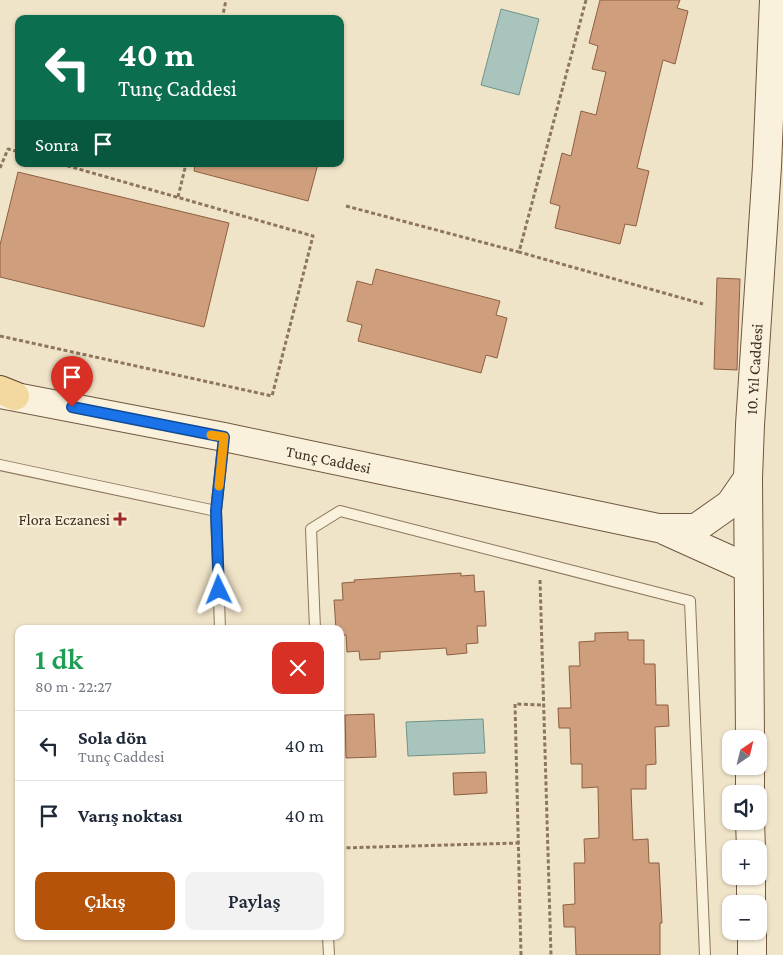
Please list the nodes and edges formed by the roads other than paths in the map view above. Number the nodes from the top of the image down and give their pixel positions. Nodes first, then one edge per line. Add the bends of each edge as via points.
1 (774, 0) edge
2 (5, 393) edge
3 (224, 437) junction
4 (0, 465) edge
5 (748, 478) junction
6 (216, 511) junction
7 (658, 528) junction
8 (748, 568) junction
9 (220, 625) edge
10 (315, 625) edge
11 (750, 730) edge
12 (328, 940) edge
13 (752, 940) edge
14 (329, 955) edge
15 (705, 955) edge
16 (752, 955) edge

1 - 5 main road, 10. Yıl Caddesi
2 - 3 main road, Tunç Caddesi
3 - 6 lane
3 - 7 main road, Tunç Caddesi
4 - 6 lane
5 - 7 main road, Tunç Caddesi via 730,504 696,528
5 - 8 main road, 10. Yıl Caddesi
6 - 9 lane
7 - 8 main road, Tunç Caddesi
8 - 11 main road, 10. Yıl Caddesi
10 - 15 lane via 311,529 340,511 690,601
12 - 14 lane
13 - 16 main road

